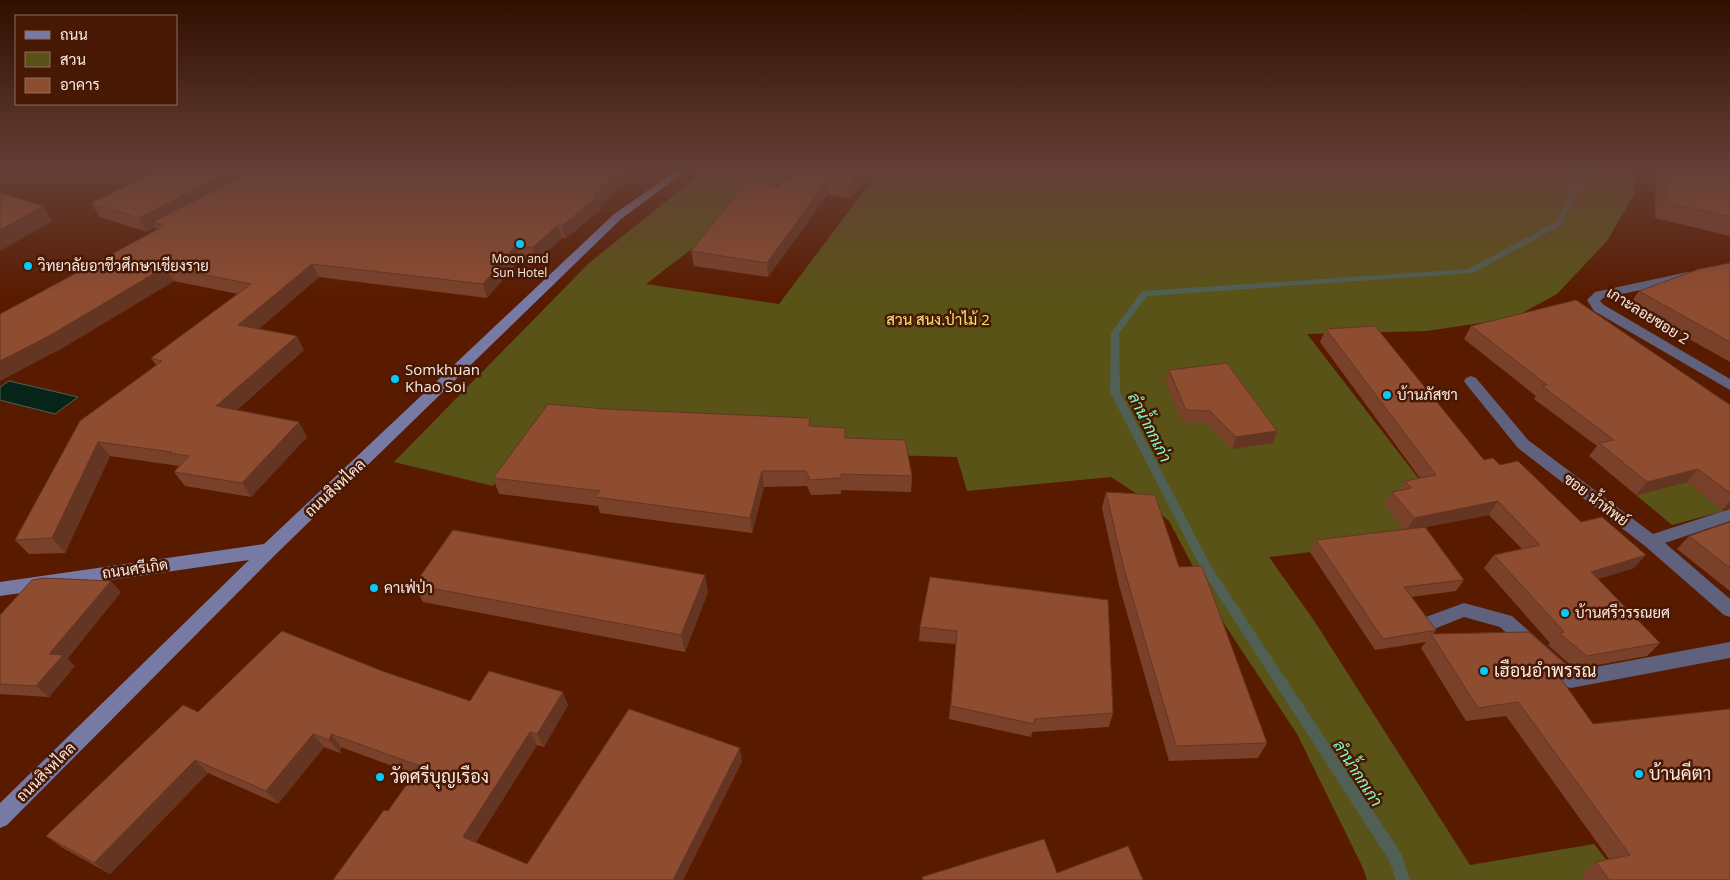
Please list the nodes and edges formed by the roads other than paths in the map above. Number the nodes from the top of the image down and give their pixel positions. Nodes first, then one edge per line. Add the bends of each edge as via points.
1 (624, 212) edge
2 (1698, 274) edge
3 (1471, 381) dead end
4 (1730, 385) edge
5 (1730, 515) edge
6 (1651, 541) junction
7 (269, 550) junction
8 (0, 589) edge
9 (1730, 610) edge
10 (1429, 623) edge
11 (1730, 650) edge
12 (0, 818) edge

1 - 7 main road, ถนนสิงหไคล
2 - 4 street, เกาะลอยซอย 2 via 1599,295 1593,300 1599,308
3 - 6 street, ซอย น้ำทิพย์ via 1523,444
5 - 6 street
6 - 9 street, ซอย น้ำทิพย์
7 - 8 main road, ถนนศรีเกิด
7 - 12 main road, ถนนสิงหไคล
10 - 11 street via 1464,610 1506,621 1571,680

